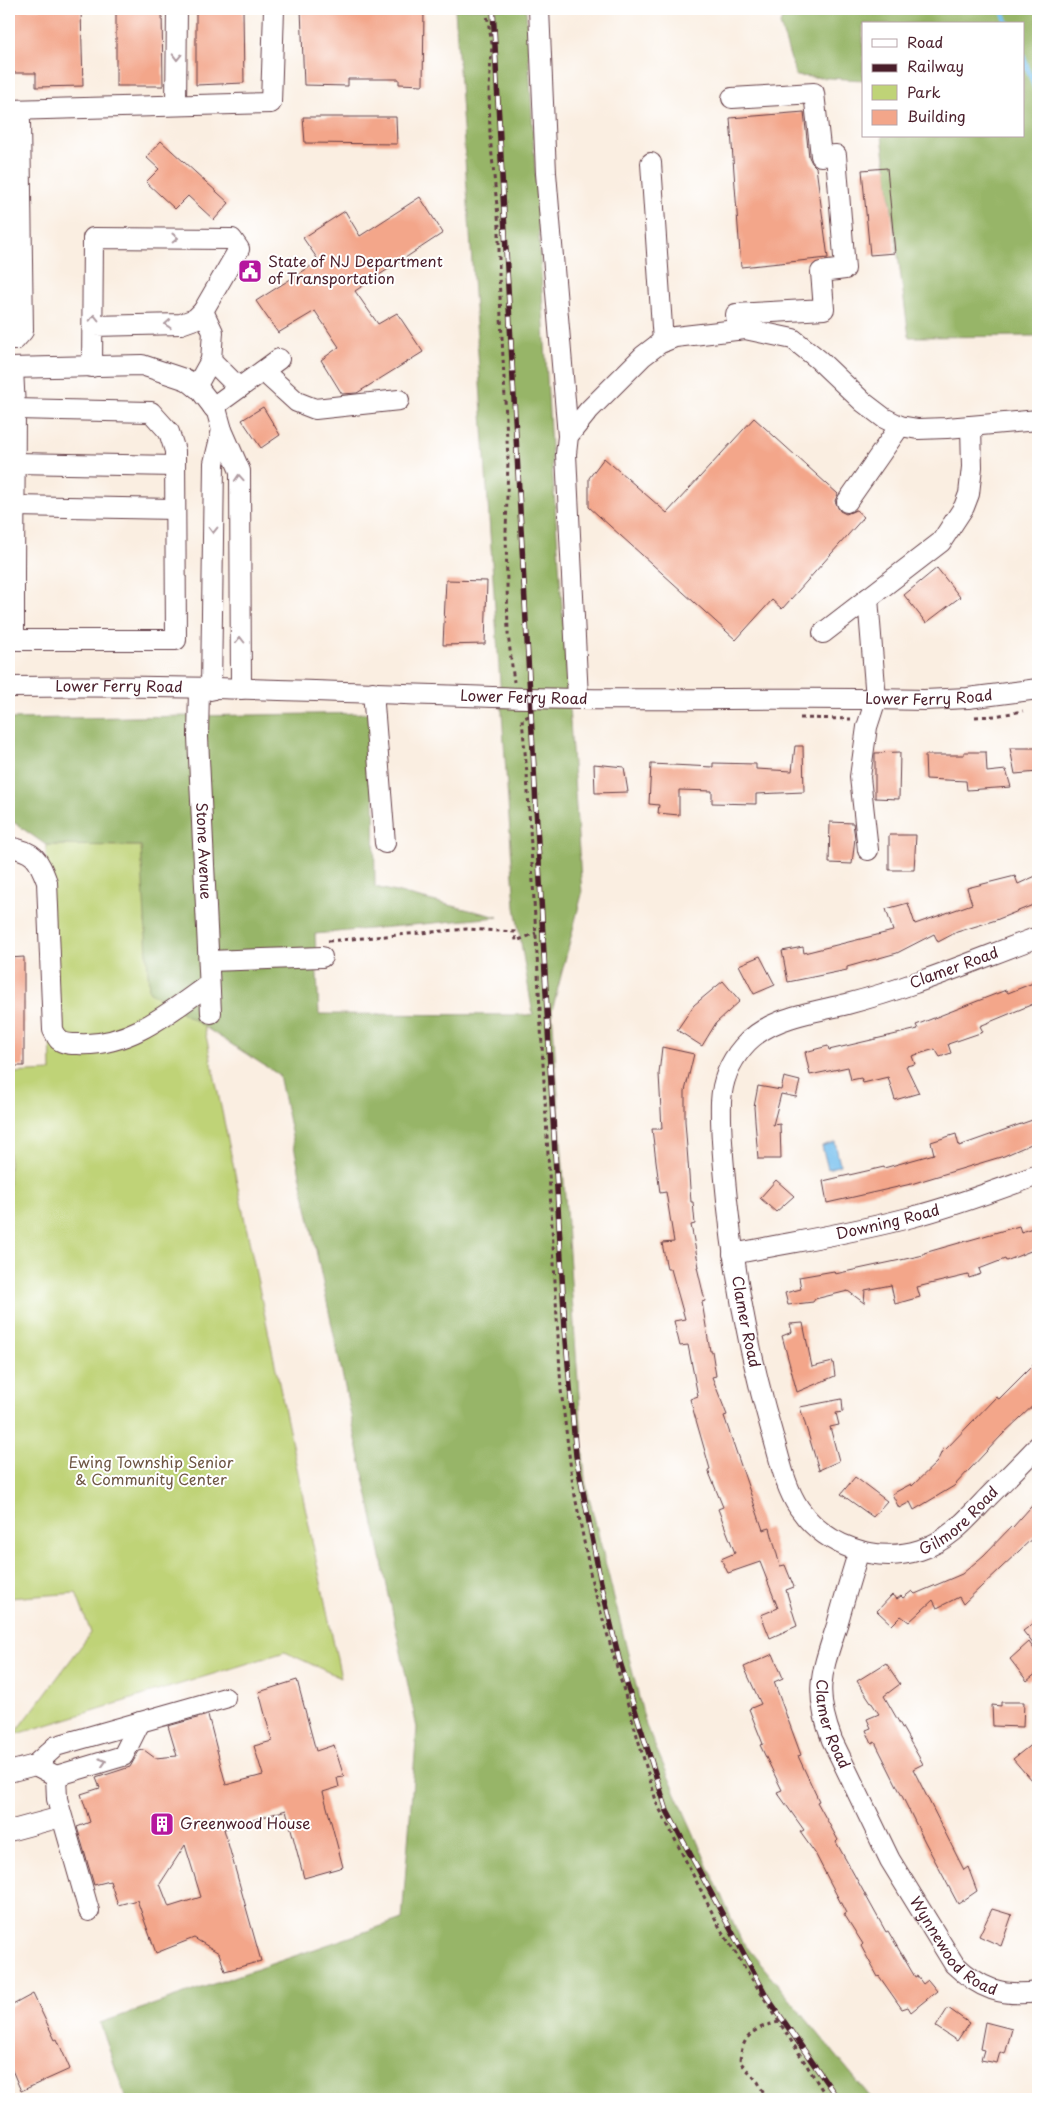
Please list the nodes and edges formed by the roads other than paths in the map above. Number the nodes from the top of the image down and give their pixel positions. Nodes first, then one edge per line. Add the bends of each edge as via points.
1 (177, 9) edge
2 (274, 9) edge
3 (539, 9) edge
4 (732, 98) dead end
5 (176, 106) junction
6 (9, 110) edge
7 (651, 163) dead end
8 (203, 311) junction
9 (94, 326) junction
10 (736, 330) junction
11 (9, 340) edge
12 (663, 342) junction
13 (211, 360) junction
14 (92, 367) junction
15 (11, 368) edge
16 (196, 387) junction
17 (239, 388) junction
18 (399, 400) dead end
19 (213, 407) junction
20 (15, 409) junction
21 (1038, 420) edge
22 (900, 426) junction
23 (971, 426) junction
24 (222, 430) junction
25 (568, 436) junction
26 (14, 463) junction
27 (175, 466) junction
28 (847, 502) dead end
29 (14, 506) junction
30 (175, 509) junction
31 (11, 575) edge
32 (868, 598) junction
33 (823, 633) dead end
34 (9, 687) edge
35 (205, 689) junction
36 (240, 689) junction
37 (1038, 689) edge
38 (373, 692) junction
39 (578, 698) junction
40 (876, 699) junction
41 (385, 843) dead end
42 (9, 848) edge
43 (868, 850) dead end
44 (1038, 937) edge
45 (322, 949) road end
46 (208, 961) junction
47 (209, 984) junction
48 (211, 1013) dead end
49 (1038, 1175) edge
50 (733, 1254) junction
51 (1038, 1446) edge
52 (859, 1551) junction
53 (225, 1698) dead end
54 (140, 1722) junction
55 (35, 1765) junction
56 (9, 1772) edge
57 (56, 1776) junction
58 (61, 1817) junction
59 (9, 1831) edge
60 (890, 1860) joint
61 (89, 1911) dead end
62 (1038, 1992) edge

1 -> 5 street
2 - 5 street via 271,103
3 - 25 street via 546,174
4 - 10 street via 814,93 821,156 836,155 845,268 821,272 824,309 736,314
5 - 6 street
6 - 11 street via 20,121 23,330 15,340
7 - 12 street
8 -> 9 street via 195,320 181,324
9 -> 8 street via 93,238 232,239 239,249
8 - 13 street via 213,332
9 - 14 street
10 - 12 street via 675,337
10 - 22 street via 793,339 863,402
12 - 25 street via 643,356
13 - 16 street
13 - 17 street
14 - 15 street
14 - 16 street via 142,365 187,380
15 - 20 street
16 - 19 street
17 - 18 street via 271,365 298,402 315,409
17 - 19 street
19 - 24 street
20 - 26 street
20 - 27 street via 151,412 169,432 175,451
21 - 23 street
22 - 23 street via 918,429
22 - 28 street
23 - 32 street via 969,494 955,522 941,542
24 -> 35 street, Stone Avenue via 214,463
36 -> 24 street via 240,471
25 - 39 street via 566,454
26 - 27 street
26 - 29 street
27 - 30 street
29 - 30 street
29 - 31 street
30 - 31 street via 176,640 14,640
32 - 33 street
32 - 40 street
34 - 35 street, Lower Ferry Road
35 - 36 street, Lower Ferry Road
35 - 46 street, Stone Avenue via 198,738
36 - 38 street, Lower Ferry Road
37 - 40 street, Lower Ferry Road via 968,698
38 - 39 street, Lower Ferry Road
38 - 41 street
39 - 40 street, Lower Ferry Road
40 - 43 street via 867,727 860,777
42 - 47 street via 26,850 41,865 47,882 54,1030 60,1040 68,1044 93,1045 124,1037 155,1023
44 - 50 street, Clamer Road via 910,985 774,1023 743,1046 724,1080 721,1100
45 - 46 street
46 - 47 street, Stone Avenue
47 - 48 street, Stone Avenue
49 - 50 street, Downing Road via 977,1198 912,1217
50 - 52 street, Clamer Road via 759,1390 788,1488 812,1523 827,1536
51 - 52 street, Gilmore Road via 955,1530 938,1542 900,1554
52 - 60 street, Clamer Road via 826,1655 821,1698 832,1740
53 - 54 street
54 - 55 street via 56,1746
57 -> 54 street via 123,1756
55 - 56 street
55 - 57 street
57 - 58 street
58 - 59 street
58 - 61 street
60 - 62 street, Wynnewood Road via 954,1964 967,1976 1000,1993

